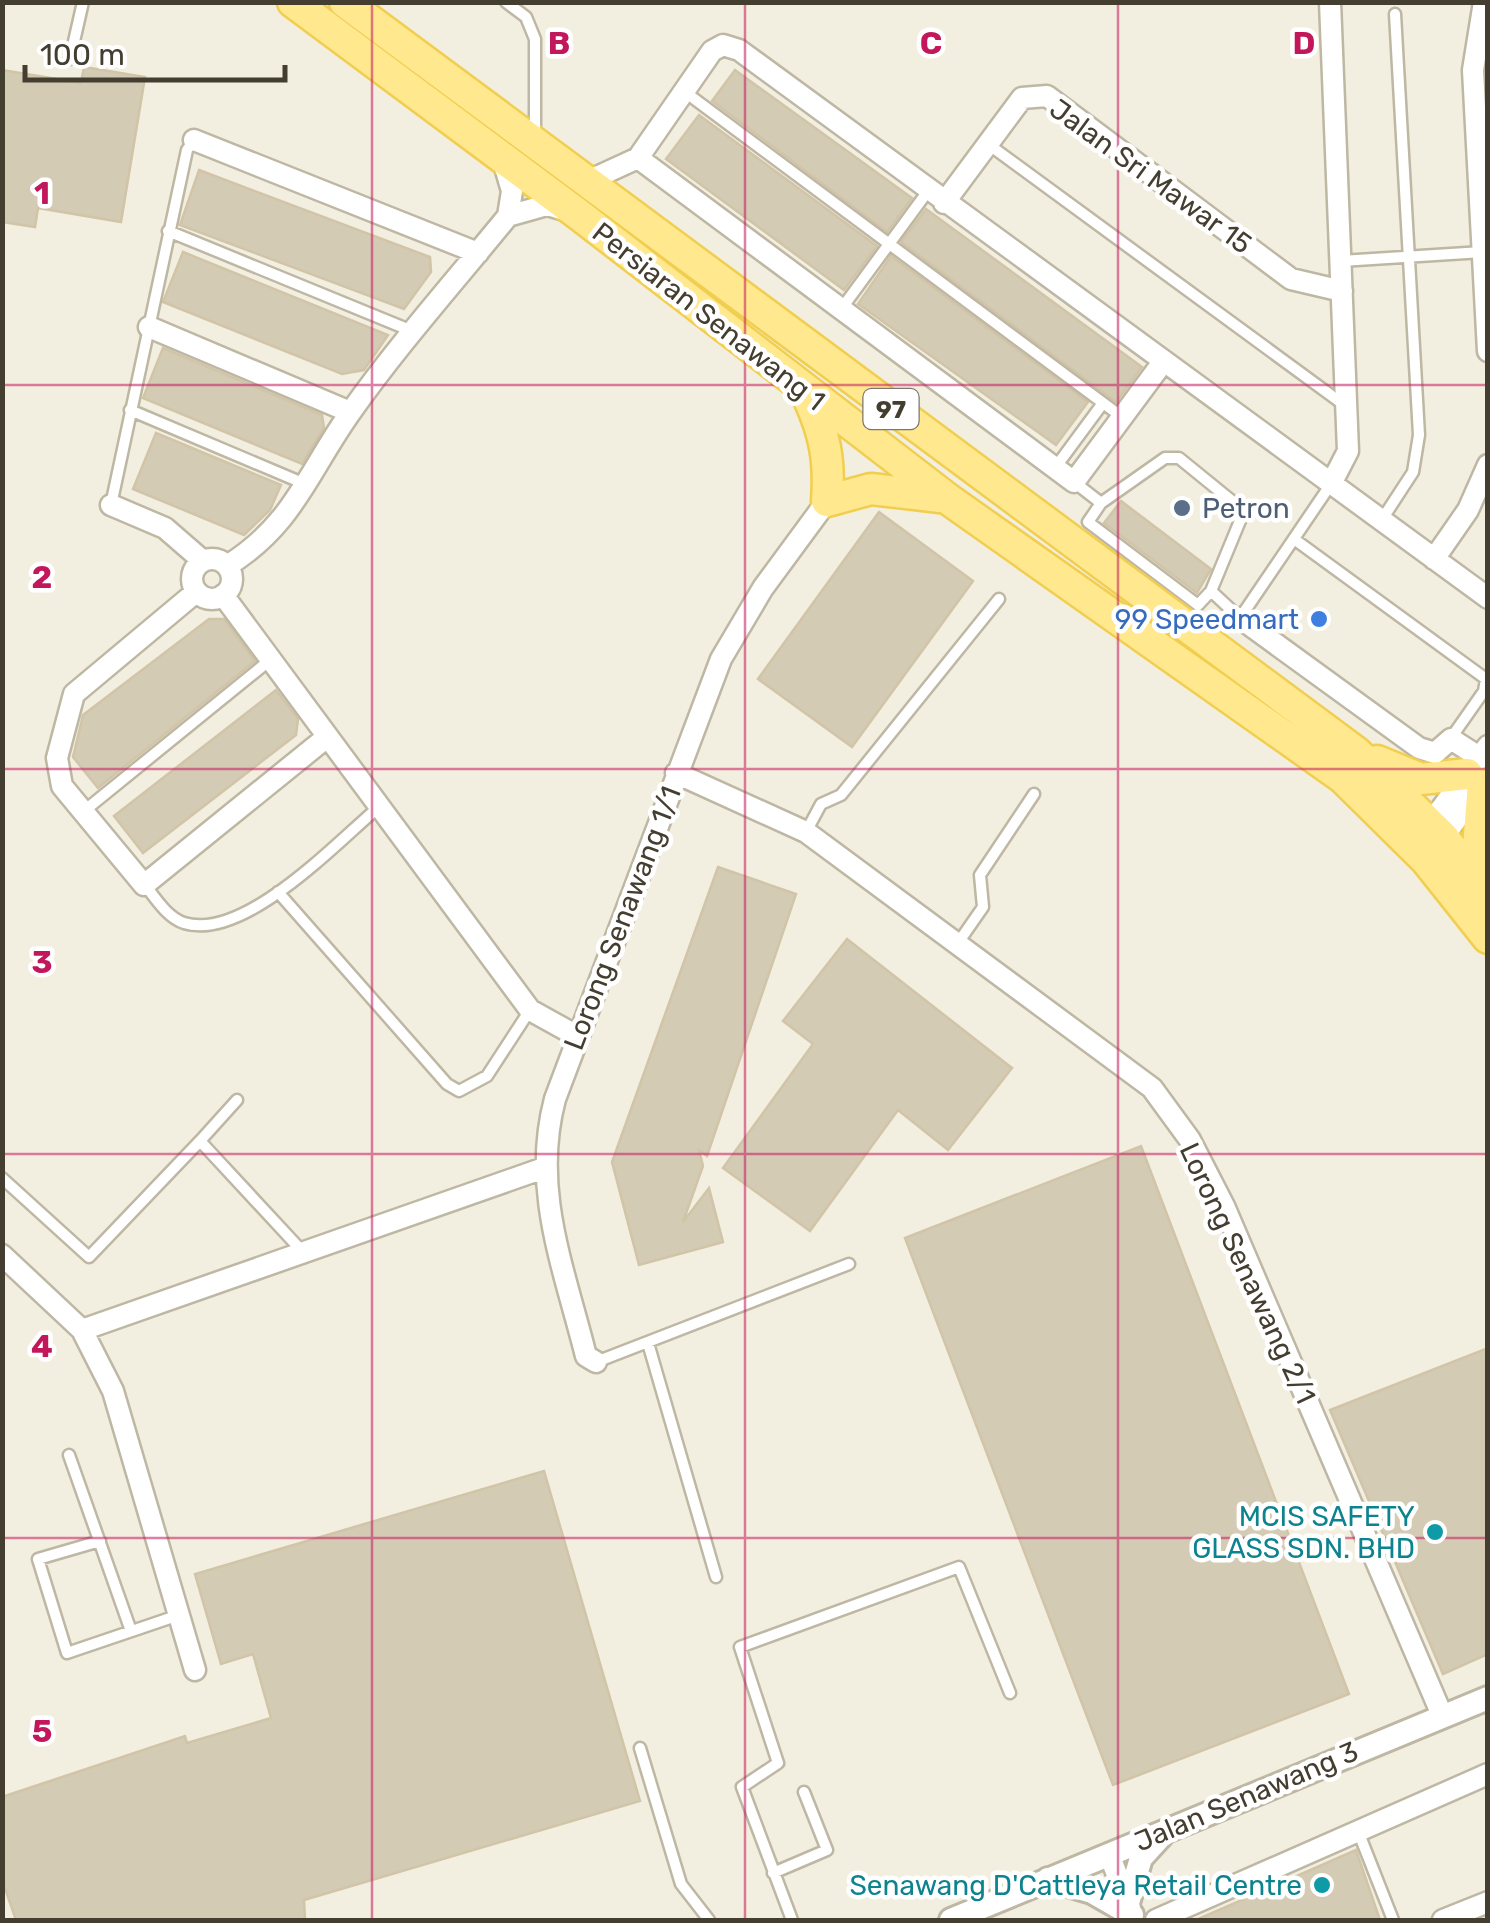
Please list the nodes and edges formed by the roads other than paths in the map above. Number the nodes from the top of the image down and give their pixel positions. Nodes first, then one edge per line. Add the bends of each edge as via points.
1 (83, 2) edge
2 (293, 2) edge
3 (346, 2) edge
4 (506, 2) edge
5 (1330, 2) edge
6 (1484, 2) edge
7 (1396, 14) dead end
8 (70, 60) dead end
9 (684, 91) junction
10 (1482, 122) edge
11 (194, 140) joint
12 (534, 142) junction
13 (988, 144) junction
14 (501, 156) junction
15 (638, 158) junction
16 (588, 181) junction
17 (936, 197) junction
18 (578, 214) junction
19 (508, 216) junction
20 (168, 231) junction
21 (889, 244) junction
22 (1482, 252) junction
23 (478, 253) junction
24 (1412, 256) junction
25 (1341, 261) junction
26 (1342, 291) junction
27 (841, 309) junction
28 (149, 328) junction
29 (415, 332) junction
30 (1488, 351) edge
31 (1163, 362) junction
32 (805, 390) junction
33 (1103, 403) junction
34 (1347, 408) junction
35 (130, 410) junction
36 (350, 412) junction
37 (1122, 417) junction
38 (1488, 465) edge
39 (1055, 468) junction
40 (1074, 482) junction
41 (305, 484) junction
42 (1331, 484) junction
43 (948, 499) junction
44 (827, 501) junction
45 (1101, 503) junction
46 (111, 505) joint
47 (1382, 520) junction
48 (1294, 538) junction
49 (1097, 546) junction
50 (1434, 559) junction
51 (203, 561) junction
52 (227, 566) junction
53 (1211, 591) junction
54 (196, 592) junction
55 (223, 595) junction
56 (1488, 598) edge
57 (999, 599) dead end
58 (1178, 606) junction
59 (1240, 618) junction
60 (270, 660) junction
61 (327, 737) junction
62 (1450, 739) junction
63 (1356, 752) junction
64 (1481, 768) edge
65 (676, 773) junction
66 (1034, 794) dead end
67 (380, 806) junction
68 (84, 812) junction
69 (806, 832) junction
70 (1428, 841) junction
71 (1488, 878) edge
72 (144, 885) junction
73 (278, 892) junction
74 (1488, 896) edge
75 (1488, 938) edge
76 (957, 944) junction
77 (530, 1010) junction
78 (577, 1036) junction
79 (237, 1100) dead end
80 (200, 1141) junction
81 (544, 1168) junction
82 (2, 1178) edge
83 (303, 1252) junction
84 (2, 1255) edge
85 (849, 1264) dead end
86 (82, 1330) junction
87 (648, 1342) junction
88 (596, 1362) joint
89 (69, 1454) dead end
90 (100, 1541) junction
91 (716, 1578) dead end
92 (179, 1615) junction
93 (131, 1632) junction
94 (195, 1670) dead end
95 (1010, 1693) dead end
96 (1488, 1698) edge
97 (1442, 1715) junction
98 (640, 1748) dead end
99 (1488, 1774) edge
100 (804, 1792) dead end
101 (1168, 1828) junction
102 (1358, 1831) junction
103 (1109, 1854) junction
104 (773, 1872) junction
105 (1048, 1879) junction
106 (1488, 1902) edge
107 (1132, 1913) edge
108 (709, 1920) edge
109 (792, 1920) edge
110 (952, 1920) edge
111 (1156, 1920) edge
112 (1393, 1920) edge
113 (1443, 1920) edge

1 - 8 lane
2 - 14 main road, Persiaran Senawang 1 / 97
3 - 12 main road, Persiaran Senawang 1 / 97
4 - 12 lane via 526,16 535,39
5 - 25 street
6 - 10 street via 1473,70
7 - 24 lane
9 - 15 street
9 - 17 street via 712,52 723,44 740,50
9 - 21 lane
10 - 22 street
11 - 20 lane
11 - 23 street
12 - 16 main road, Persiaran Senawang 1 / 97
13 - 17 street, Jalan Sri Mawar 15
13 - 26 street, Jalan Sri Mawar 15 via 1022,98 1047,96 1291,280
13 - 34 lane
14 - 18 main road, Persiaran Senawang 1 / 97
14 - 19 street via 512,192
15 - 16 street
15 - 27 street
16 - 49 main road, Persiaran Senawang 1 / 97
17 - 21 lane
17 - 31 street
18 - 19 street via 547,205
18 - 32 main road, Persiaran Senawang 1 / 97
19 - 23 street
20 - 28 lane
20 - 29 lane
21 - 27 lane
21 - 33 lane
22 - 24 lane
22 - 30 street
23 - 29 street
24 - 25 lane
24 - 47 lane via 1418,458
25 - 26 street
26 - 34 street
27 - 39 street
28 - 35 lane
28 - 36 street
29 - 36 street
31 - 37 street
31 - 42 street
32 - 43 main road, Persiaran Senawang 1 / 97
32 - 44 main road via 825,434
33 - 37 lane
33 - 39 lane
34 - 42 street via 1348,451
35 - 41 lane
35 - 46 lane
36 - 41 street
37 - 40 street
38 - 50 street via 1468,510
39 - 40 street
40 - 45 lane
41 - 52 street via 262,544
42 - 47 street
42 - 48 lane
43 - 44 main road via 871,488
43 - 70 main road, Persiaran Senawang 1 / 97
44 - 65 street, Lorong Senawang 1/1 via 732,640
45 - 49 lane via 1088,522
45 - 53 lane via 1165,458 1179,458 1242,516
46 - 51 street via 165,528
47 - 50 street
48 - 59 lane
48 - 62 lane via 1486,679
49 - 58 main road, Persiaran Senawang 1 / 97
50 - 56 street
51 - 52 street
51 - 54 street via 192,575
52 - 55 street via 231,585
53 - 58 lane via 1198,605
53 - 59 lane
54 - 55 street via 212,599
54 - 68 street via 74,694 57,758 62,786
55 - 60 street
57 - 69 lane via 841,795 821,804
58 - 63 main road, Persiaran Senawang 1 / 97
59 - 62 street via 1419,748 1435,753
60 - 61 street
60 - 68 lane
61 - 67 street
61 - 72 street
62 - 64 street
63 - 64 main road via 1421,779
63 - 70 main road, Persiaran Senawang 1 / 97
64 - 70 street
64 - 71 main road via 1477,828
65 - 69 street, Lorong Senawang 2/1
65 - 78 street, Lorong Senawang 1/1
66 - 76 lane via 980,875 983,907
67 - 73 lane
67 - 77 street
68 - 72 street
69 - 76 street, Lorong Senawang 2/1
70 - 74 main road, Persiaran Senawang 1 / 97
70 - 75 main road, Persiaran Senawang 1 / 97
72 - 73 lane via 168,913 206,925 247,914
73 - 77 lane via 459,1091 487,1076
76 - 97 street, Lorong Senawang 2/1 via 1152,1088 1190,1140
77 - 78 street
78 - 81 street, Lorong Senawang 1/1 via 545,1135
79 - 80 lane
80 - 82 lane via 90,1257
80 - 83 lane
81 - 83 street
81 - 88 street, Lorong Senawang 1/1 via 544,1192 586,1356
83 - 86 street
84 - 86 street
85 - 87 lane
86 - 92 street via 113,1391
87 - 88 lane
87 - 91 lane
89 - 90 lane
90 - 93 lane
90 - 93 lane via 38,1559 67,1653
92 - 93 lane
92 - 94 street
95 - 104 lane via 959,1567 740,1647 778,1763 742,1787
96 - 97 street, Jalan Senawang 3
97 - 101 street, Jalan Senawang 3
98 - 108 lane via 681,1884
99 - 102 street
100 - 104 lane via 827,1850
101 - 103 street, Jalan Senawang 3
101 - 107 street via 1141,1858
102 - 111 street
102 - 112 lane
103 - 105 street, Jalan Senawang 3
103 - 107 street
104 - 109 lane
105 - 107 street
105 - 110 street, Jalan Senawang 3
106 - 113 street

